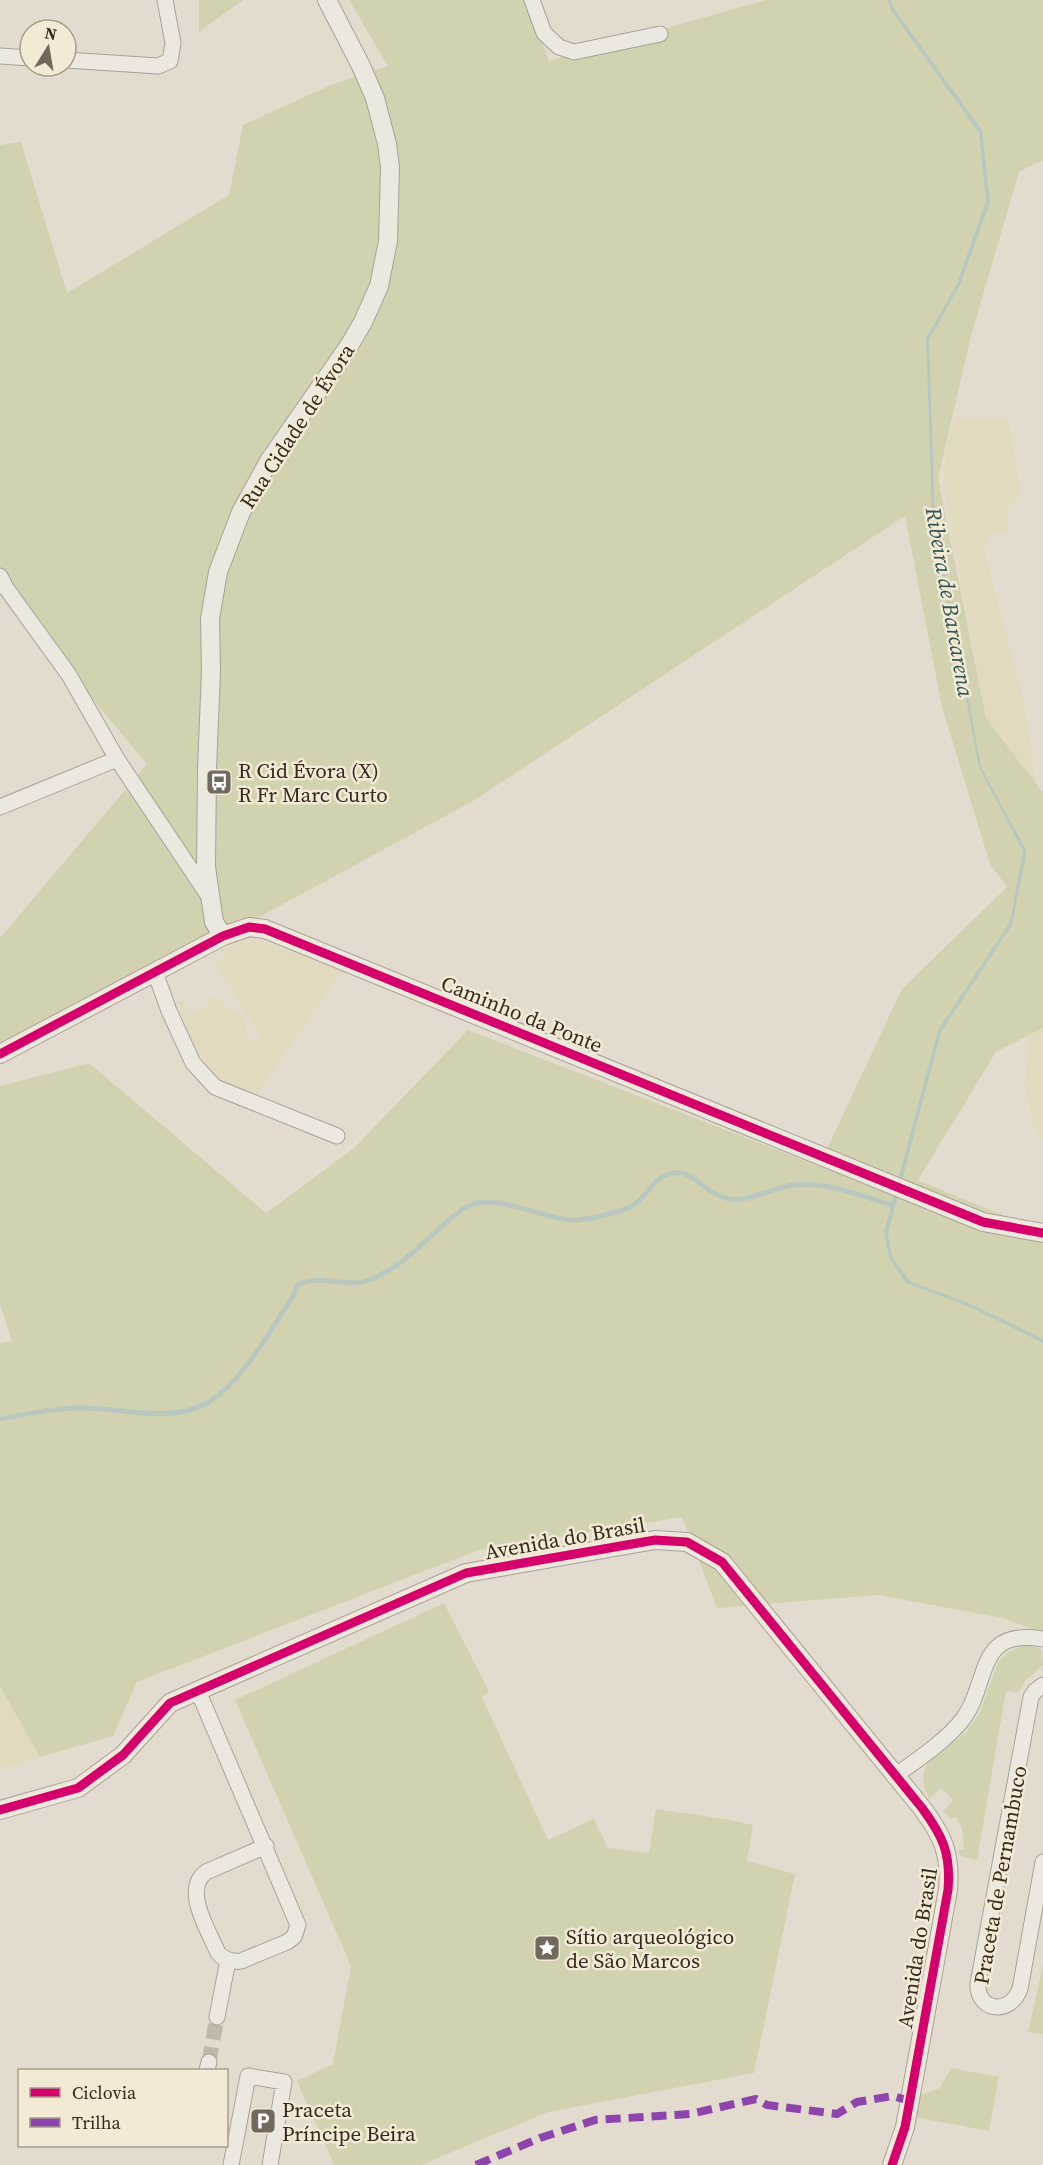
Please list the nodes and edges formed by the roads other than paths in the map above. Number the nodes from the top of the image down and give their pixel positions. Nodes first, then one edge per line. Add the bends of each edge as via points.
1 (165, 0) edge
2 (327, 0) edge
3 (532, 0) edge
4 (660, 34) dead end
5 (0, 56) edge
6 (18, 57) edge
7 (78, 61) edge
8 (2, 585) edge
9 (117, 759) junction
10 (0, 807) edge
11 (210, 898) junction
12 (223, 936) junction
13 (155, 972) junction
14 (0, 1054) edge
15 (337, 1136) dead end
16 (1043, 1233) edge
17 (1043, 1638) edge
18 (1043, 1685) edge
19 (198, 1691) junction
20 (896, 1775) junction
21 (0, 1810) edge
22 (266, 1846) junction
23 (1043, 1862) edge
24 (228, 1960) junction
25 (217, 2017) tunnel mouth
26 (231, 2144) edge
27 (231, 2165) edge
28 (270, 2165) edge
29 (892, 2165) edge

1 - 7 street via 173,43 170,61 158,66
2 - 11 street, Rua Cidade de Évora via 375,98 387,144 388,241 380,286 363,322 269,461 241,512 218,572 210,619 206,867
3 - 4 street via 544,33 559,47 574,52
5 - 6 street
8 - 9 street via 69,675
9 - 10 street
9 - 11 street
11 - 12 street, Rua Cidade de Évora via 214,922
12 - 13 street, Caminho da Ponte
12 - 16 street, Caminho da Ponte via 249,927 265,929 982,1222
13 - 14 street, Caminho da Ponte
13 - 15 street via 193,1063 215,1087
17 - 20 street via 1008,1640 996,1648 984,1665 964,1719
18 - 23 street, Praceta de Pernambuco via 1031,1697 978,1983 980,1996 995,2007 1011,2004 1020,1989
19 - 20 street, Avenida do Brasil via 466,1574 655,1540 687,1542 722,1562
19 - 21 street, Avenida do Brasil via 171,1703 123,1755 78,1788
19 - 22 street
20 - 29 street, Avenida do Brasil via 938,1830 950,1872 907,2117
22 - 24 street via 206,1872 196,1883 196,1899 213,1942 218,1953
22 - 24 street via 298,1925 297,1932 288,1942 241,1961
24 - 25 street
26 - 27 street
26 - 28 street via 248,2076 284,2082

